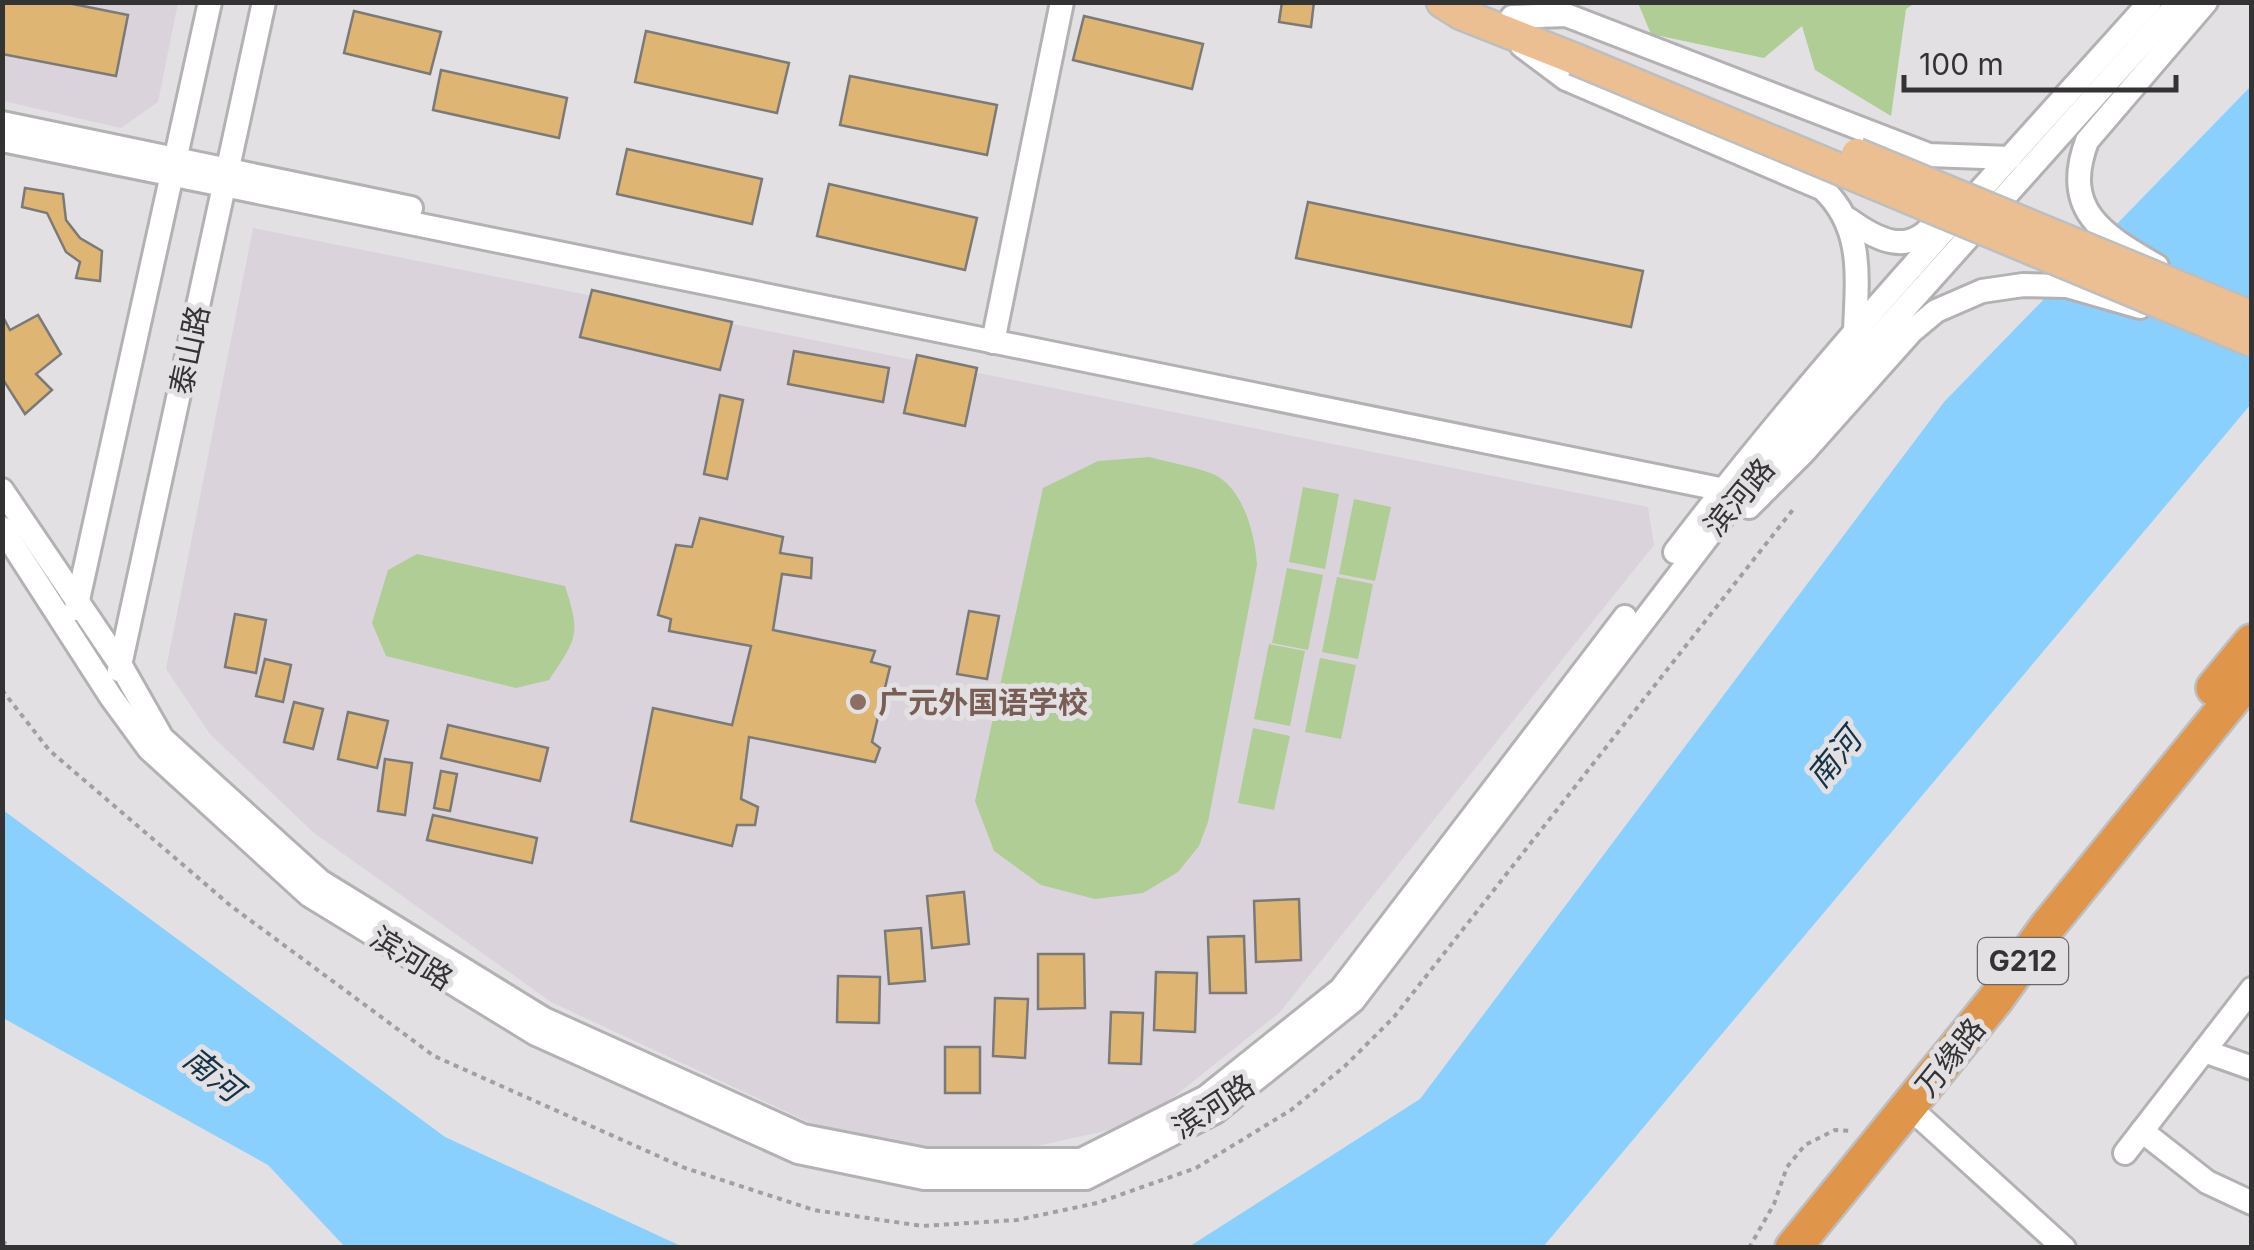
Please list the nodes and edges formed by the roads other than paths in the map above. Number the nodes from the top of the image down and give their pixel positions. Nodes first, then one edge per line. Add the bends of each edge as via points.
1 (210, 2) edge
2 (264, 2) edge
3 (1062, 2) edge
4 (1442, 2) edge
5 (1474, 2) edge
6 (2150, 2) edge
7 (2179, 2) edge
8 (2206, 2) edge
9 (1508, 24) junction
10 (2, 123) edge
11 (2, 140) edge
12 (1929, 154) junction
13 (2010, 158) junction
14 (176, 166) junction
15 (227, 178) junction
16 (1848, 220) junction
17 (2244, 329) edge
18 (1855, 330) junction
19 (994, 336) junction
20 (1742, 487) junction
21 (2, 490) edge
22 (2, 528) edge
23 (78, 600) junction
24 (72, 634) junction
25 (2252, 642) edge
26 (120, 664) junction
27 (2252, 674) edge
28 (2252, 693) edge
29 (111, 697) junction
30 (2048, 926) junction
31 (2252, 989) edge
32 (2204, 1051) junction
33 (2252, 1068) edge
34 (1920, 1117) junction
35 (2142, 1131) junction
36 (2125, 1153) dead end
37 (2252, 1203) edge
38 (1793, 1248) edge
39 (1812, 1248) edge
40 (2064, 1248) edge

1 - 14 street, 泰山路
2 - 15 street, 泰山路
3 - 19 street
4 - 9 main road
5 - 9 main road
6 - 13 street, 滨河路
7 - 20 street, 滨河路
8 - 17 street, bridge via 2087,141 2077,166 2078,193 2090,218 2122,245
9 - 12 street via 1566,15
9 - 16 street via 1566,79 1823,189
9 - 17 main road, bridge
10 - 14 street
11 - 14 street
12 - 13 street
12 - 16 street via 1947,184 1944,209 1922,238 1875,238
13 - 18 street, 滨河路
14 - 15 street
14 - 23 street, 泰山路
15 - 19 street
15 - 26 street, 泰山路
16 - 18 street via 1858,276
17 - 20 street, bridge via 2067,286 1982,290 1912,331 1804,452
18 - 20 street, 滨河路
19 - 20 street
20 - 26 street, 滨河路 via 1341,989 1206,1098 1082,1160 926,1160 803,1136 544,1019 320,881 162,738
20 - 29 street, 滨河路 via 1353,1001 1215,1112 1086,1178 924,1178 798,1152 536,1034 309,894 149,750
21 - 23 street, 滨河路
22 - 24 street, 滨河路
23 - 24 street, 泰山路
23 - 26 street, 滨河路
24 - 29 street, 滨河路
25 - 30 highway via 2097,833
26 - 29 street, 泰山路
27 - 30 highway, 万缘路 / G212
28 - 34 highway, 万缘路 / G212 via 2060,930
30 - 38 highway, 万缘路 / G212
31 - 32 street
32 - 33 street
32 - 35 street
34 - 39 highway, 万缘路 / G212
34 - 40 street
35 - 36 street
35 - 37 street via 2206,1182

